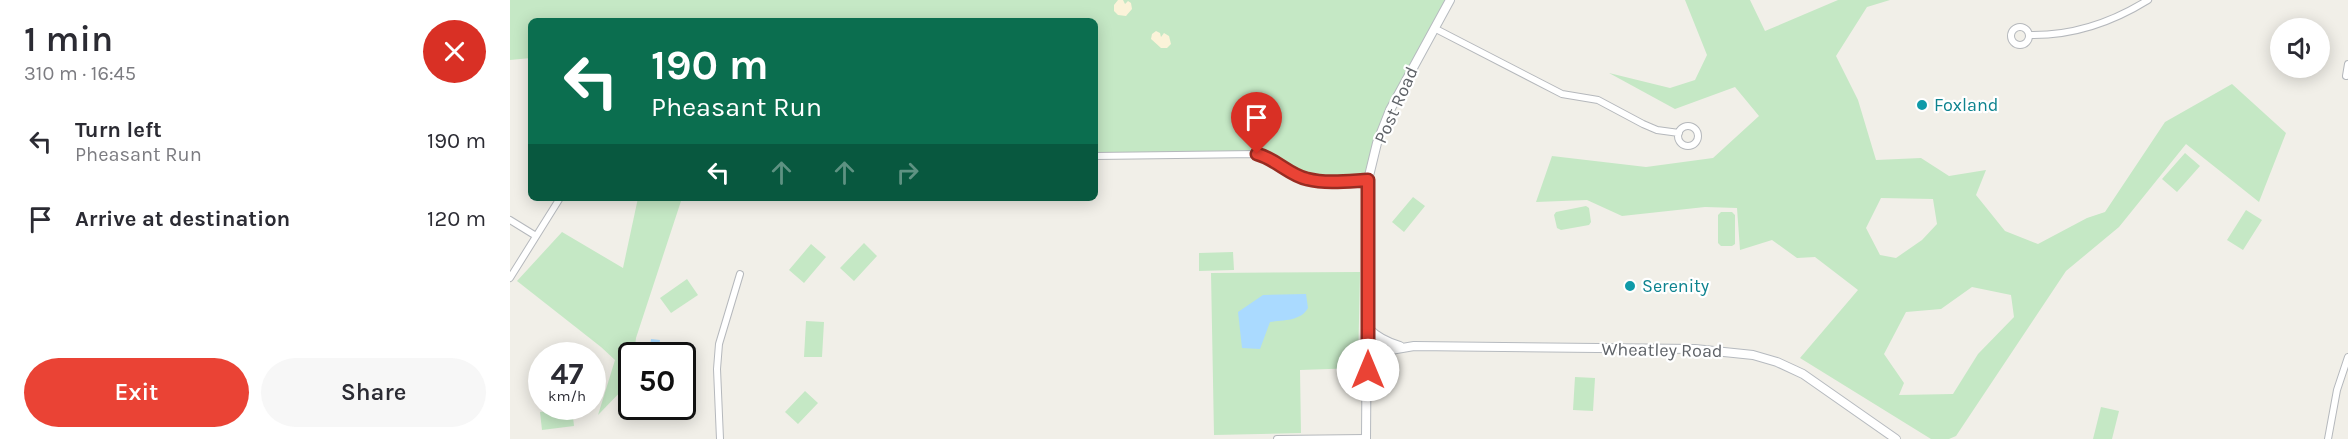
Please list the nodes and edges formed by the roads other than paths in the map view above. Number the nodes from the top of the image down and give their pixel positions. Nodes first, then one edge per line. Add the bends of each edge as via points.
1 (1450, 0) edge
2 (2148, 0) edge
3 (1434, 28) junction
4 (2029, 35) dead end
5 (2348, 64) edge
6 (2346, 76) dead end
7 (1679, 133) dead end
8 (1098, 156) edge
9 (1368, 180) junction
10 (558, 201) edge
11 (510, 220) edge
12 (536, 236) junction
13 (740, 274) dead end
14 (510, 278) edge
15 (1368, 328) junction
16 (1403, 347) junction
17 (2348, 357) edge
18 (1368, 362) junction
19 (720, 439) edge
20 (1277, 439) edge
21 (1366, 439) edge
22 (1896, 439) edge
23 (2328, 439) edge

1 - 3 street, Post Road
2 - 4 street via 2080,31
3 - 7 street via 1562,94 1598,100 1650,127
3 - 9 street, Post Road via 1390,110
5 - 6 street
8 - 9 street via 1257,154 1307,179
9 - 15 street, Post Road
10 - 12 street
11 - 12 street
12 - 14 street
13 - 19 street via 719,344
15 - 16 street, Wheatley Road via 1388,343
15 - 18 street, Post Road
16 - 18 street, Wheatley Road via 1385,351
16 - 22 street, Wheatley Road via 1695,350 1753,355 1803,374
17 - 23 street
18 - 21 street
20 - 21 street

